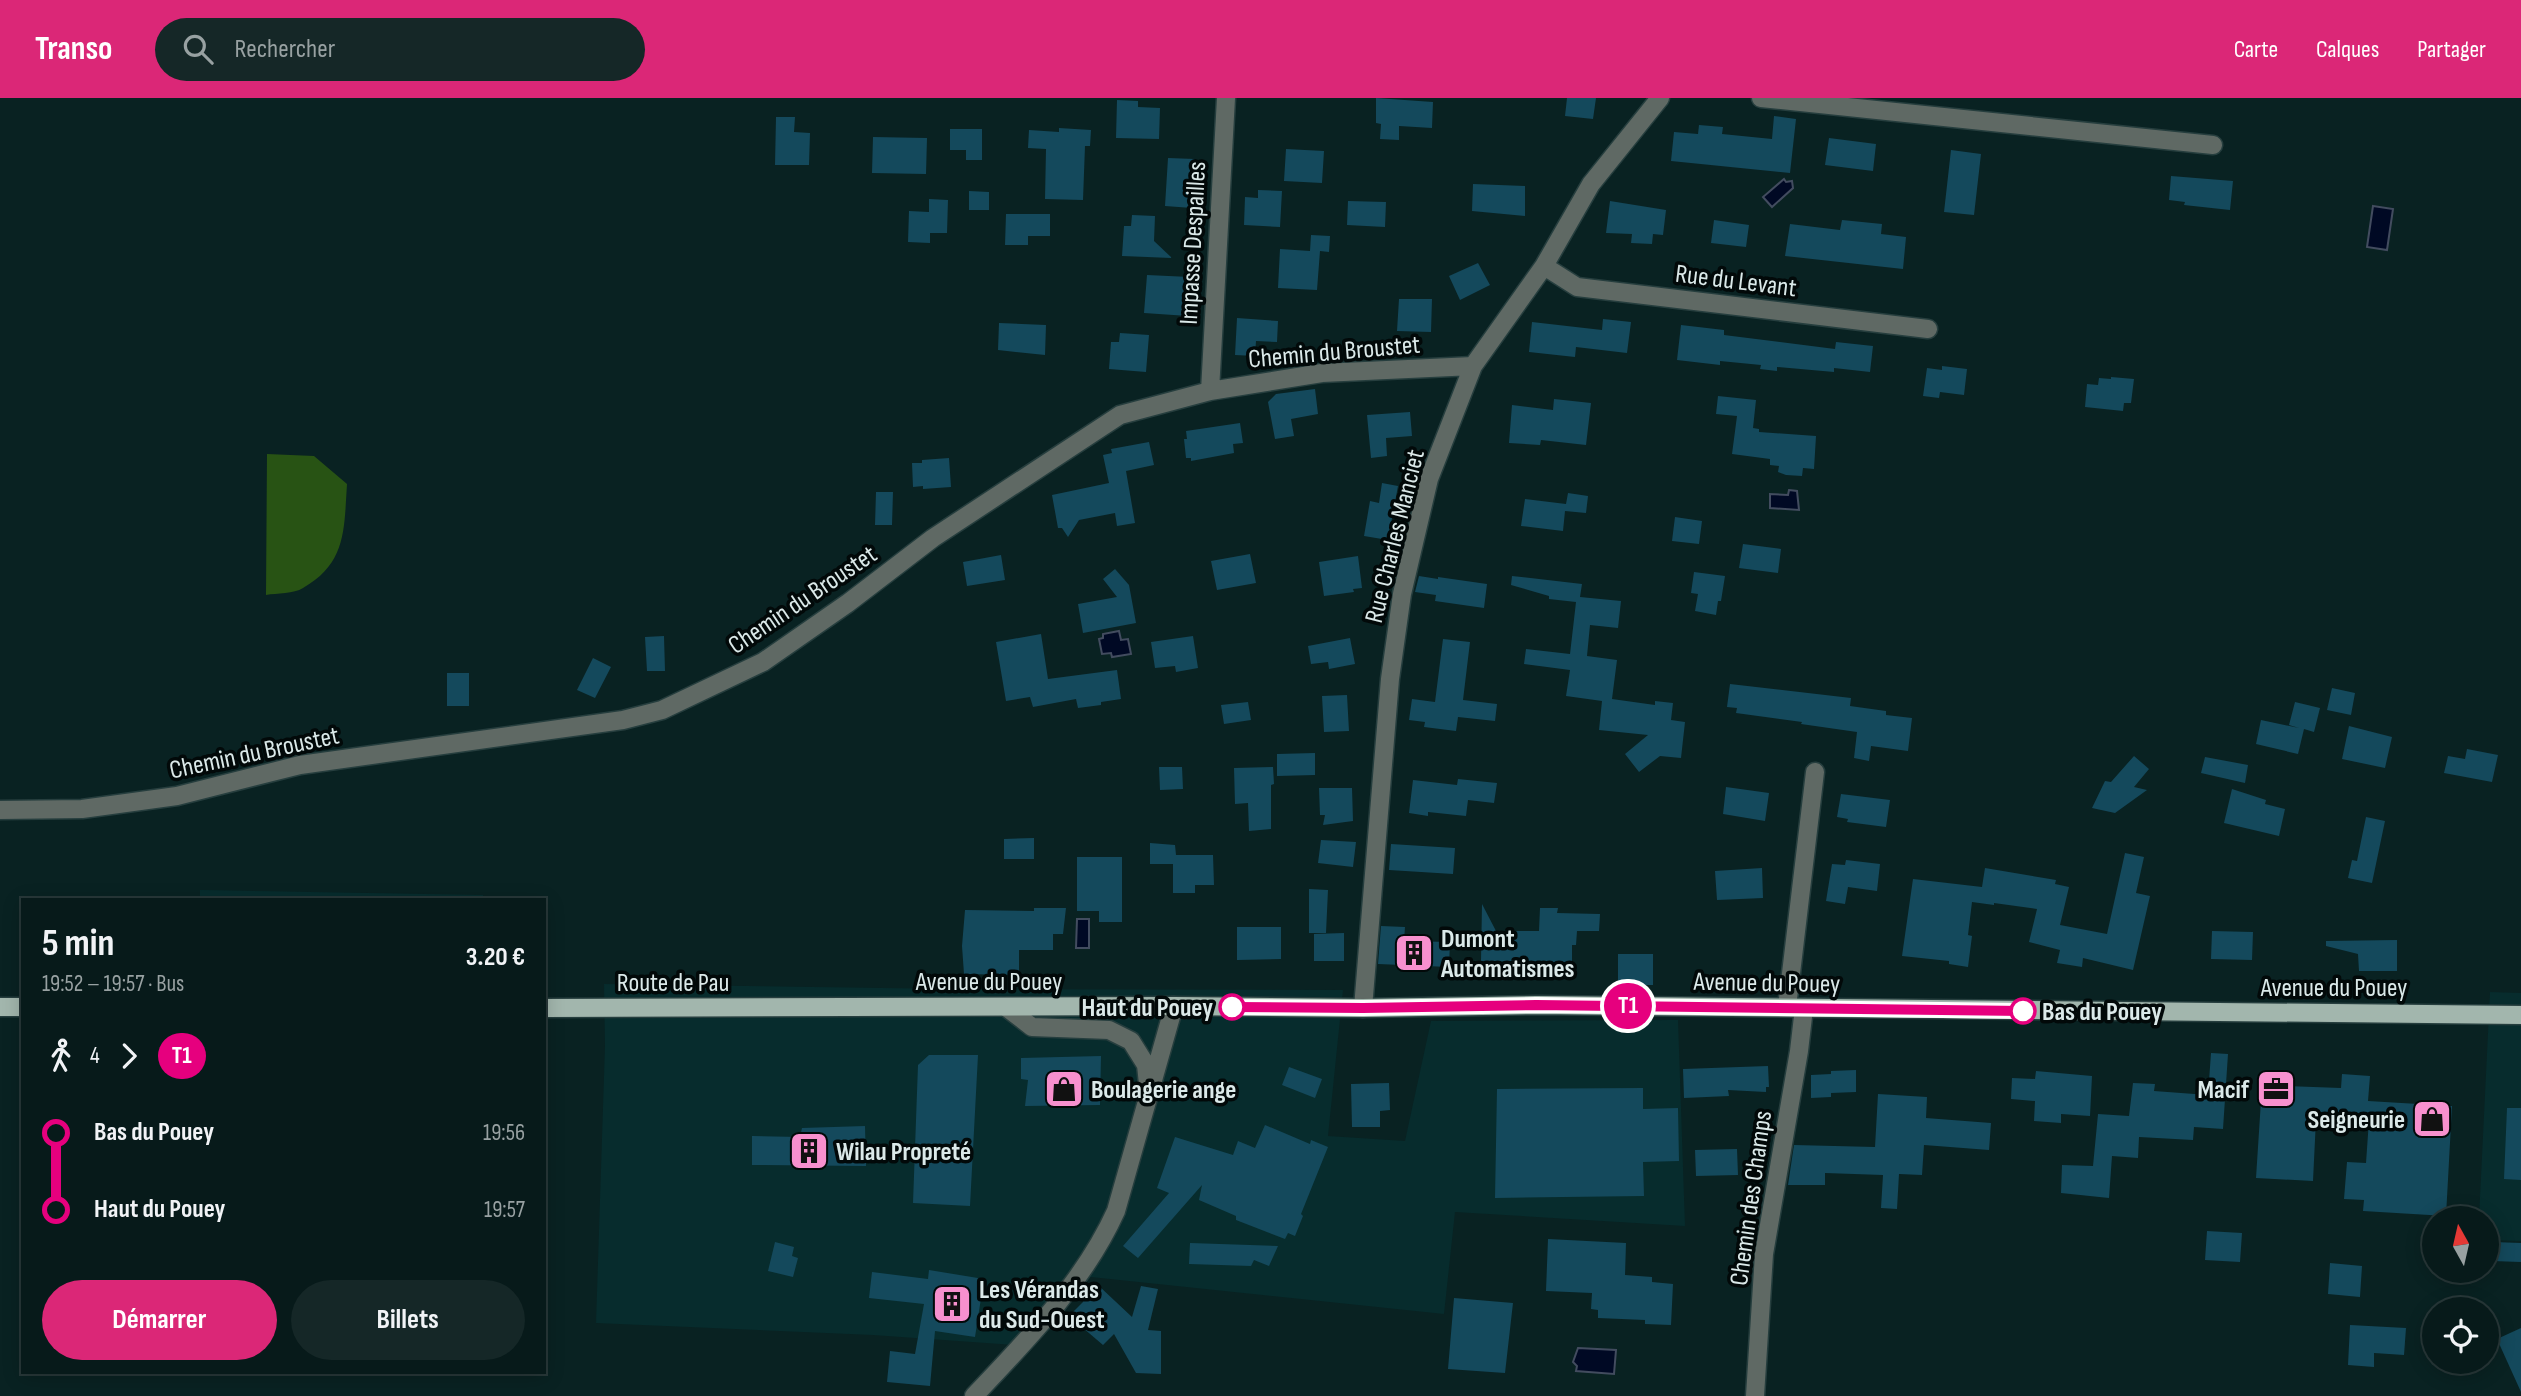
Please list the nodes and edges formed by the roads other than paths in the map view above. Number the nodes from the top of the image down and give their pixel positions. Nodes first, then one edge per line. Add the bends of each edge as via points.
1 (1226, 98) edge
2 (1660, 98) edge
3 (1761, 98) edge
4 (2213, 145) dead end
5 (1544, 266) junction
6 (1928, 329) dead end
7 (1473, 366) junction
8 (1210, 391) junction
9 (1815, 772) dead end
10 (0, 810) edge
11 (1174, 1006) junction
12 (0, 1007) edge
13 (21, 1007) edge
14 (1006, 1007) junction
15 (546, 1008) edge
16 (1363, 1008) junction
17 (1796, 1008) junction
18 (802, 1009) joint
19 (2521, 1014) edge
20 (1149, 1093) junction
21 (974, 1396) edge
22 (1755, 1396) edge

1 - 8 street, Impasse Despailles
2 - 5 street, Rue Charles Manciet via 1591,184
3 - 4 street
5 - 6 street, Rue du Levant via 1577,287
5 - 7 street, Rue Charles Manciet
7 - 8 street, Chemin du Broustet via 1322,373
7 - 16 street, Rue Charles Manciet via 1429,479 1402,594 1390,679
8 - 10 street, Chemin du Broustet via 1120,415 933,538 763,662 662,710 623,720 300,765 177,796 82,809
9 - 17 street, Chemin des Champs
11 - 14 main road, Avenue du Pouey
11 - 16 main road, Avenue du Pouey
11 - 20 street
12 - 13 main road
14 - 18 main road, Avenue du Pouey
14 - 20 street via 1032,1027 1109,1030 1131,1041 1146,1065
15 - 18 main road, Route de Pau
16 - 17 main road, Avenue du Pouey
17 - 19 main road, Avenue du Pouey
17 - 22 street, Chemin des Champs via 1799,1051 1764,1254
20 - 21 street via 1116,1210 1102,1241 1040,1325

